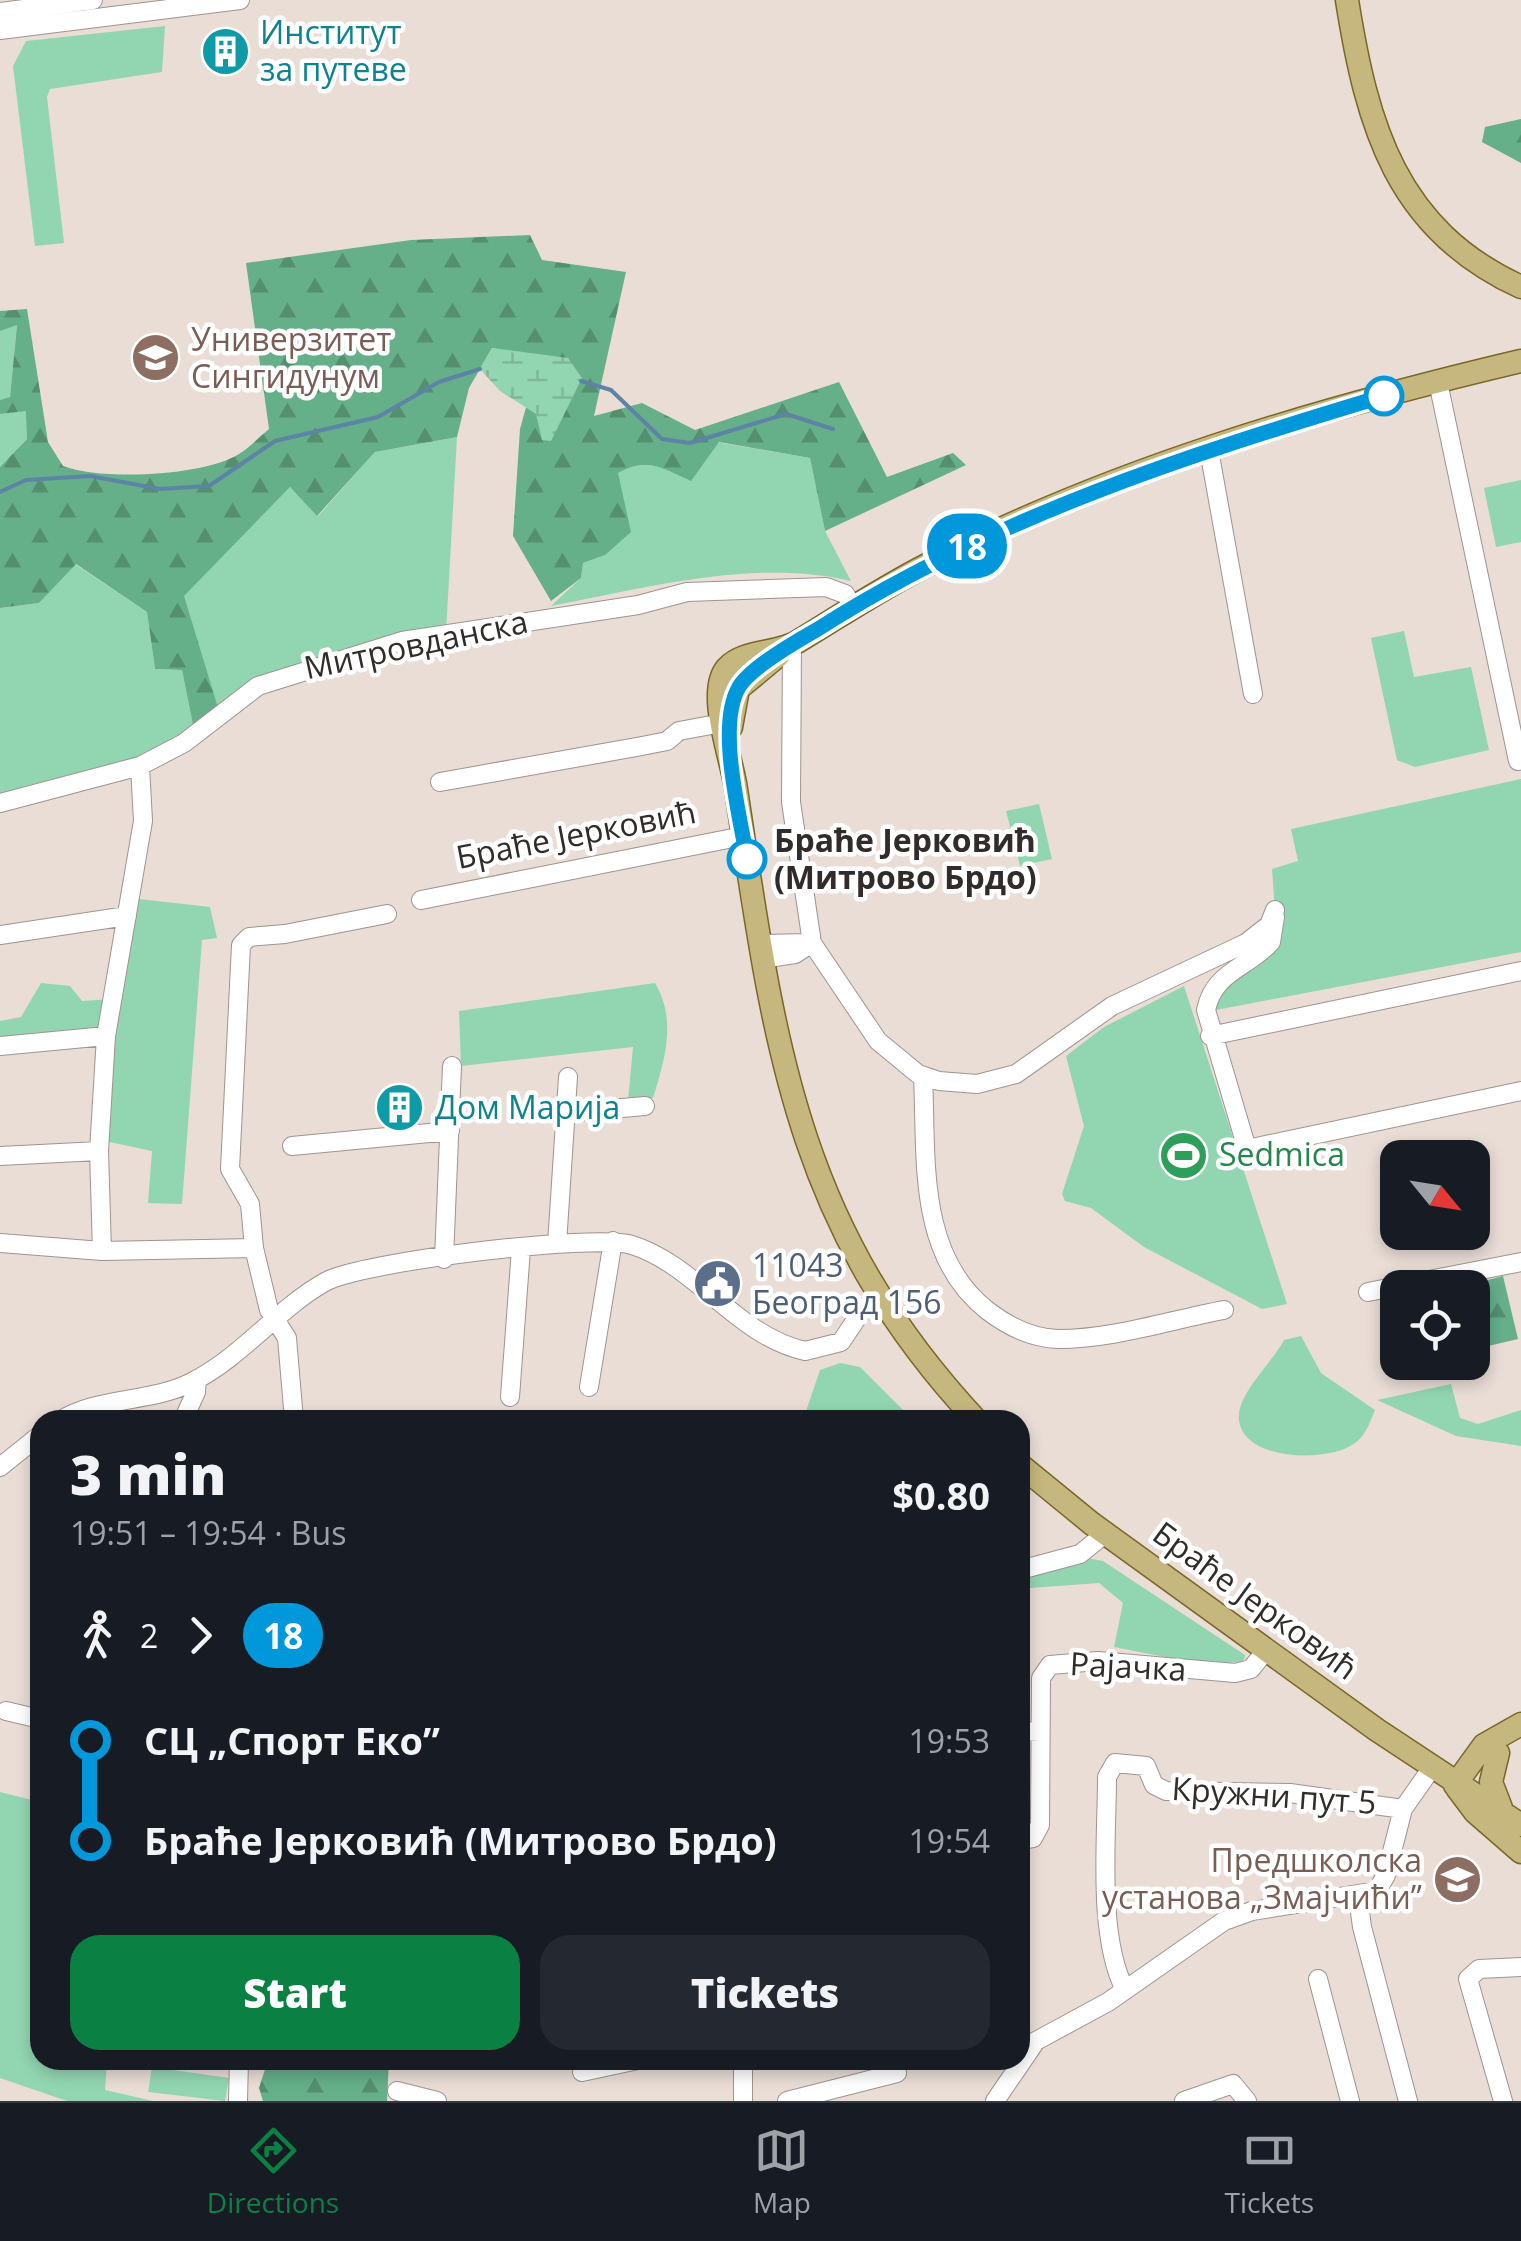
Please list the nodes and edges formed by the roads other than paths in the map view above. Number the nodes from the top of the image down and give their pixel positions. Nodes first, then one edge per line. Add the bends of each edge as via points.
1 (93, 0) edge
2 (240, 0) edge
3 (1347, 0) edge
4 (0, 12) edge
5 (0, 27) edge
6 (1521, 287) edge
7 (1521, 362) edge
8 (1438, 382) junction
9 (1209, 450) junction
10 (854, 606) junction
11 (788, 647) junction
12 (1253, 694) dead end
13 (722, 723) junction
14 (731, 751) junction
15 (1518, 762) dead end
16 (140, 766) junction
17 (440, 782) dead end
18 (0, 803) edge
19 (744, 836) junction
20 (421, 900) dead end
21 (387, 914) dead end
22 (126, 916) junction
23 (0, 935) edge
24 (812, 943) junction
25 (761, 952) junction
26 (1521, 972) edge
27 (106, 1036) junction
28 (1210, 1036) junction
29 (0, 1046) edge
30 (452, 1066) dead end
31 (924, 1076) junction
32 (568, 1077) dead end
33 (1521, 1092) edge
34 (645, 1106) dead end
35 (565, 1114) junction
36 (450, 1131) junction
37 (292, 1146) dead end
38 (99, 1151) junction
39 (0, 1156) edge
40 (613, 1241) junction
41 (0, 1243) edge
42 (557, 1244) junction
43 (254, 1248) junction
44 (521, 1249) junction
45 (102, 1251) junction
46 (444, 1259) junction
47 (1521, 1262) edge
48 (1368, 1292) dead end
49 (880, 1296) junction
50 (1224, 1310) dead end
51 (276, 1322) junction
52 (197, 1379) junction
53 (590, 1386) dead end
54 (510, 1398) dead end
55 (84, 1410) edge
56 (188, 1410) edge
57 (293, 1410) edge
58 (967, 1410) edge
59 (30, 1443) edge
60 (0, 1467) edge
61 (1030, 1473) edge
62 (1106, 1534) junction
63 (1030, 1567) edge
64 (1267, 1649) junction
65 (6, 1711) dead end
66 (30, 1717) edge
67 (1519, 1725) edge
68 (1030, 1732) edge
69 (1040, 1732) junction
70 (1491, 1749) junction
71 (1431, 1769) junction
72 (1454, 1785) junction
73 (1404, 1808) junction
74 (1501, 1808) junction
75 (1521, 1825) edge
76 (1030, 1838) edge
77 (1521, 1852) edge
78 (1358, 1897) junction
79 (1521, 1967) edge
80 (1318, 1978) dead end
81 (1125, 1990) junction
82 (1030, 2050) edge
83 (240, 2070) edge
84 (591, 2070) edge
85 (742, 2070) edge
86 (1016, 2070) edge
87 (582, 2072) dead end
88 (897, 2073) dead end
89 (396, 2092) dead end
90 (1243, 2093) edge
91 (996, 2100) edge
92 (238, 2101) edge
93 (437, 2101) edge
94 (743, 2101) edge
95 (786, 2101) edge
96 (1184, 2101) edge
97 (1350, 2101) edge
98 (1408, 2101) edge
99 (1503, 2101) edge

1 - 4 street
2 - 5 street
3 - 6 main road via 1366,101 1408,196 1472,260
7 - 8 main road, Браће Јерковић
8 - 9 main road, Браће Јерковић
8 - 15 street
9 - 10 main road, Браће Јерковић via 1012,525
9 - 12 street
10 - 11 main road, Браће Јерковић
10 - 16 street, Митровданска via 841,591 826,587 709,590 402,641 258,686 184,743
11 - 13 main road, Браће Јерковић via 730,665 718,684
11 - 14 main road, Браће Јерковић via 738,689
11 - 24 street via 791,802
13 - 14 main road, Браће Јерковић
13 - 17 street via 679,731 657,744
14 - 19 main road, Браће Јерковић
16 - 18 street, Митровданска
16 - 22 street via 144,822
19 - 20 street, Браће Јерковић
19 - 25 main road, Браће Јерковић
21 - 43 street via 242,941 230,1169 250,1204
22 - 23 street
22 - 27 street
24 - 25 street via 795,954
24 - 31 street via 878,1040
25 - 49 main road, Браће Јерковић via 787,1082 813,1164
26 - 28 street
27 - 29 street
27 - 38 street
28 - 31 street via 1208,998 1231,968 1271,942 1274,910 1246,943 1112,1006 1016,1074 977,1084
28 - 33 street via 1247,1149
30 - 36 street
31 - 50 street via 932,1224 972,1299 1023,1333 1060,1339
32 - 35 street
34 - 35 street
35 - 42 street
36 - 37 street
36 - 46 street
38 - 39 street
38 - 45 street
40 - 42 street
40 - 49 street via 646,1250 736,1316 801,1350 841,1342
40 - 53 street
41 - 45 street
42 - 44 street
43 - 45 street
43 - 51 street
44 - 46 street
44 - 54 street
46 - 51 street via 331,1278
47 - 48 street
49 - 58 main road, Браће Јерковић
51 - 52 street
51 - 57 street via 287,1338
52 - 55 street
52 - 56 street
59 - 60 street
61 - 62 main road, Браће Јерковић
62 - 63 street via 1080,1554
62 - 64 main road, Браће Јерковић
64 - 69 street, Рајачка via 1251,1669 1234,1673 1098,1661 1050,1665 1041,1678
64 - 71 main road, Браће Јерковић
65 - 66 street
67 - 70 main road
68 - 69 street
69 - 76 street, Рајачка via 1040,1825
70 - 71 main road
70 - 72 main road
70 - 74 main road via 1491,1782
71 - 72 main road, Браће Јерковић
71 - 73 street
72 - 74 main road
72 - 77 main road
73 - 78 street via 1384,1881
73 - 81 street, Кружни пут 5 via 1328,1796 1166,1791 1141,1764 1116,1763 1107,1778 1112,1948
74 - 75 main road
78 - 81 street via 1231,1917
78 - 98 street
79 - 99 street via 1479,1969 1468,1980
80 - 97 street
81 - 82 street
83 - 92 street
84 - 87 street
85 - 94 street
86 - 91 street
88 - 95 street
89 - 93 street
90 - 96 street via 1226,2084

